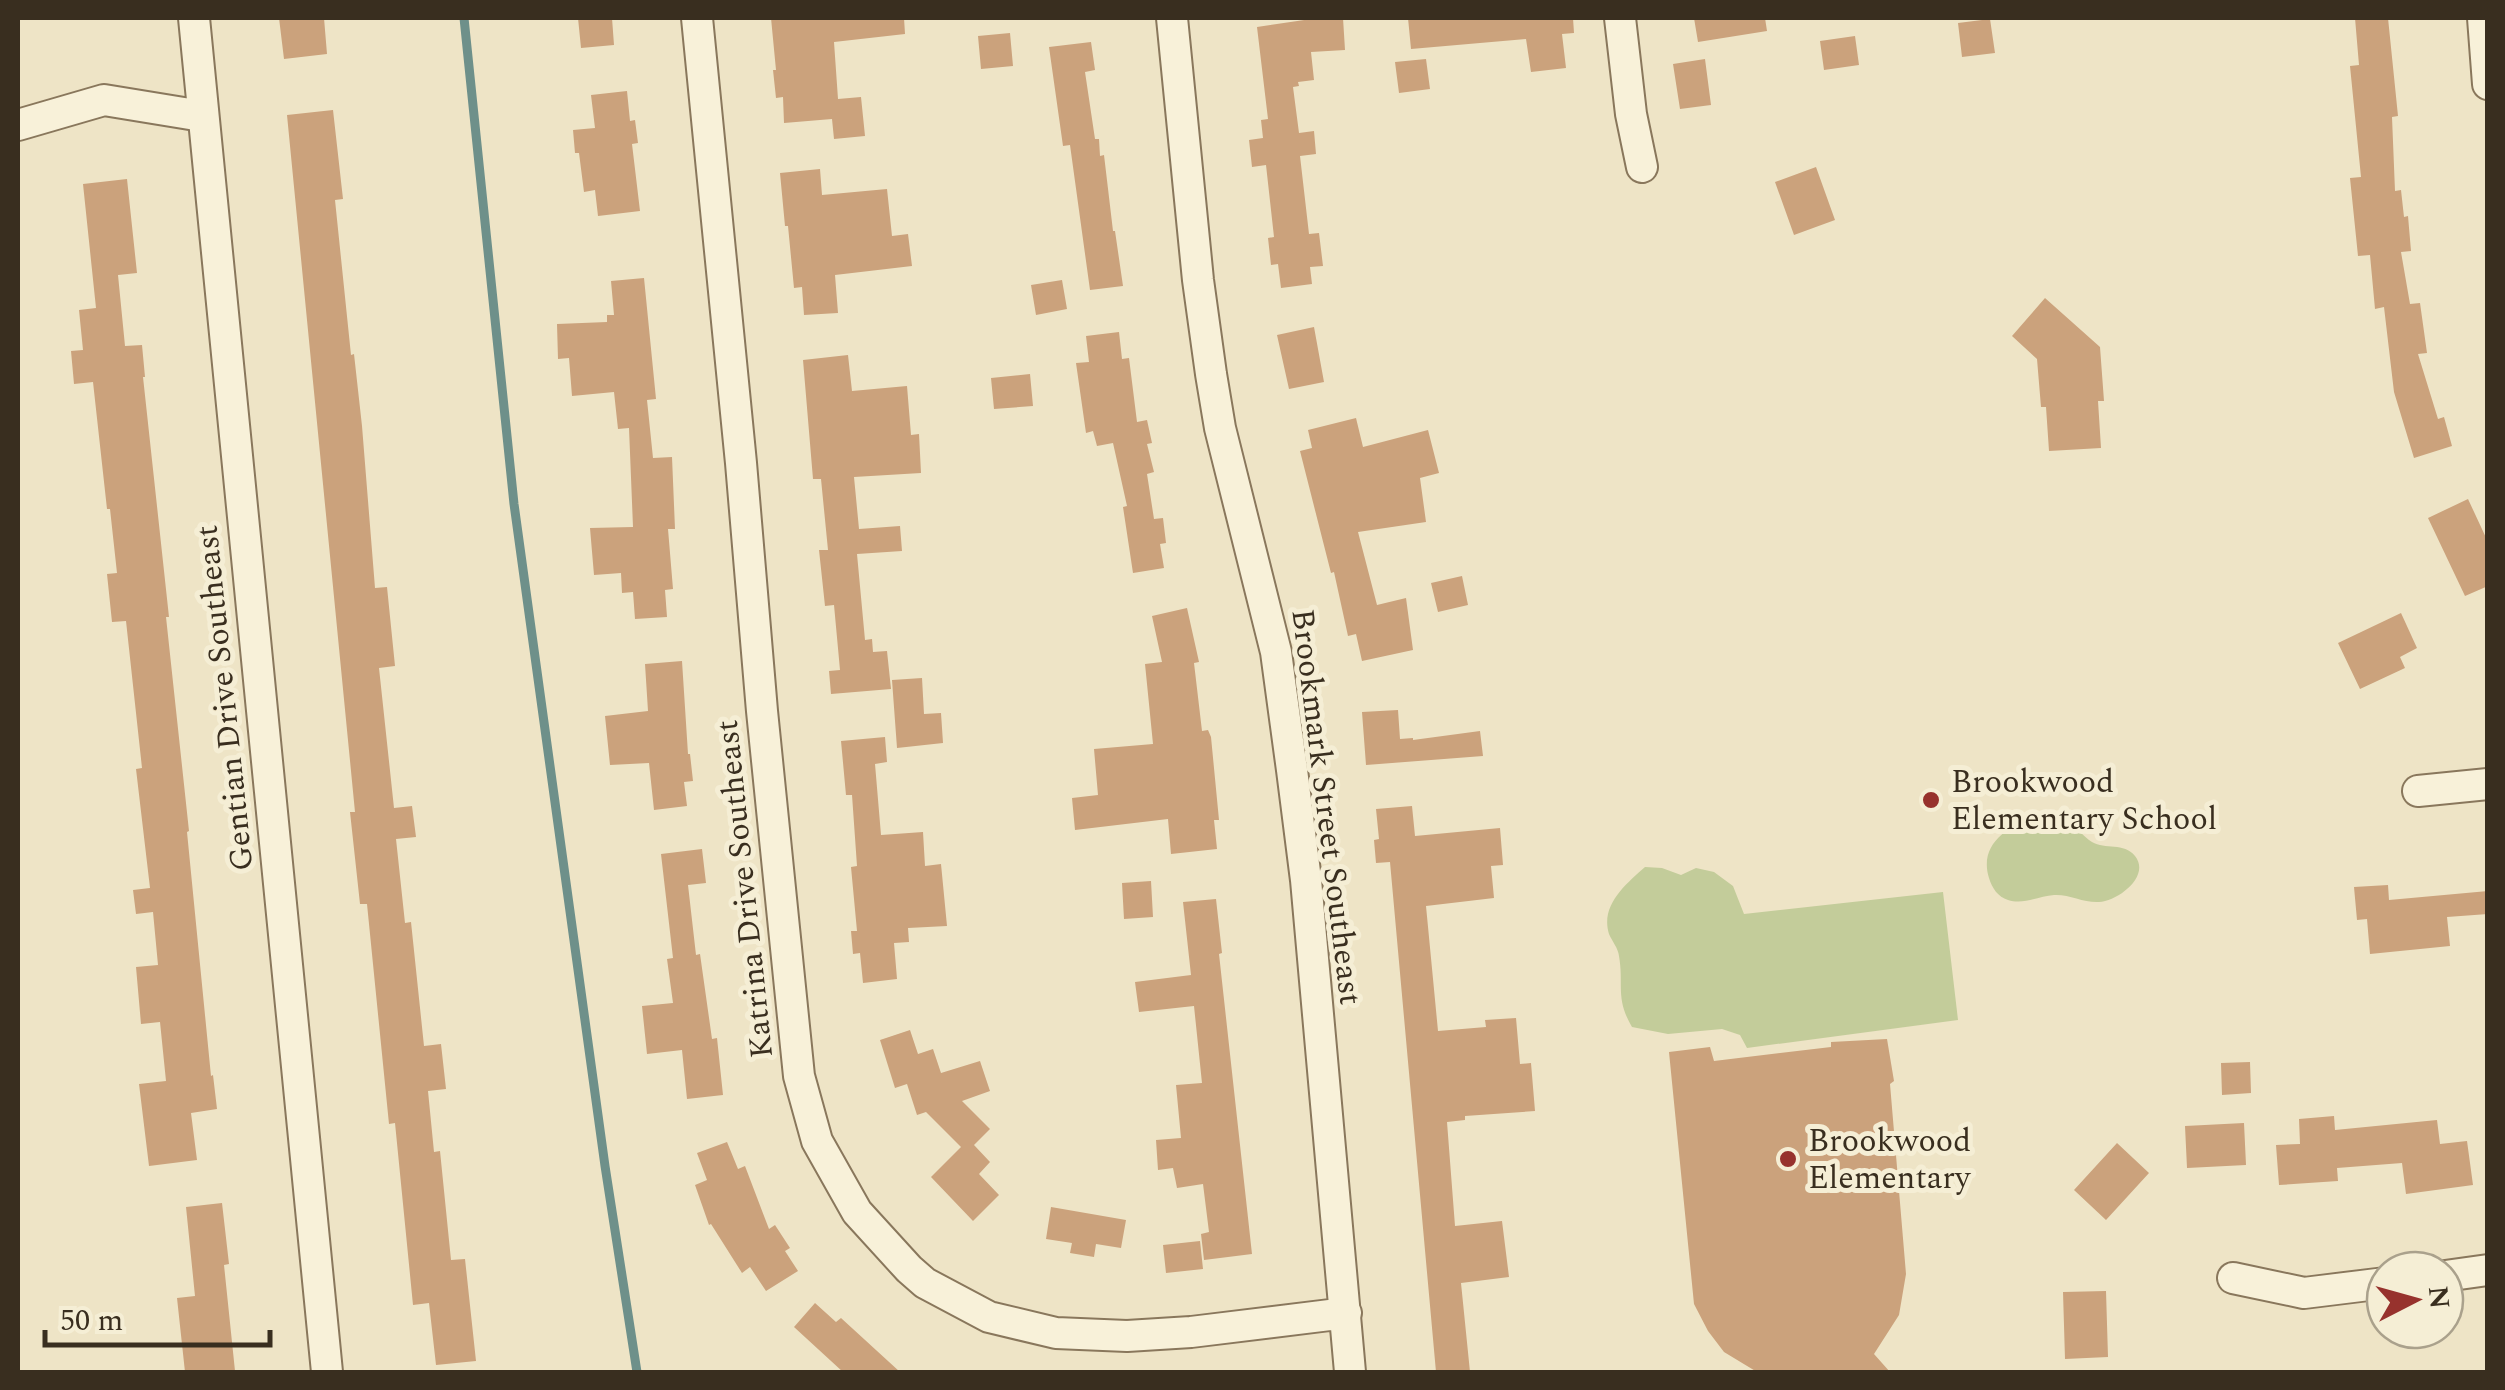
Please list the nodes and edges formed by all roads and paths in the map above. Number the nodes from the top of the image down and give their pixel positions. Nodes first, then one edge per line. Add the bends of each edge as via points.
1 (194, 18) edge
2 (697, 18) edge
3 (1172, 18) edge
4 (1620, 18) edge
5 (2485, 27) edge
6 (2488, 84) edge
7 (202, 116) junction
8 (18, 125) edge
9 (1642, 167) dead end
10 (2488, 784) edge
11 (2418, 791) dead end
12 (2233, 1278) dead end
13 (2365, 1285) edge
14 (1346, 1313) junction
15 (327, 1372) edge
16 (1350, 1372) edge

1 - 7 street, Gentian Drive Southeast
2 - 14 street, Katrina Drive Southeast via 793,1020 816,1142 856,1212 909,1269 988,1317 1056,1332 1127,1336
3 - 14 street, Brookmark Street Southeast via 1211,374 1276,652 1292,770
4 - 9 street
5 - 6 street
7 - 8 street via 104,100
7 - 15 street, Gentian Drive Southeast
10 - 11 street
12 - 13 street via 2304,1293
14 - 16 street, Brookmark Street Southeast

